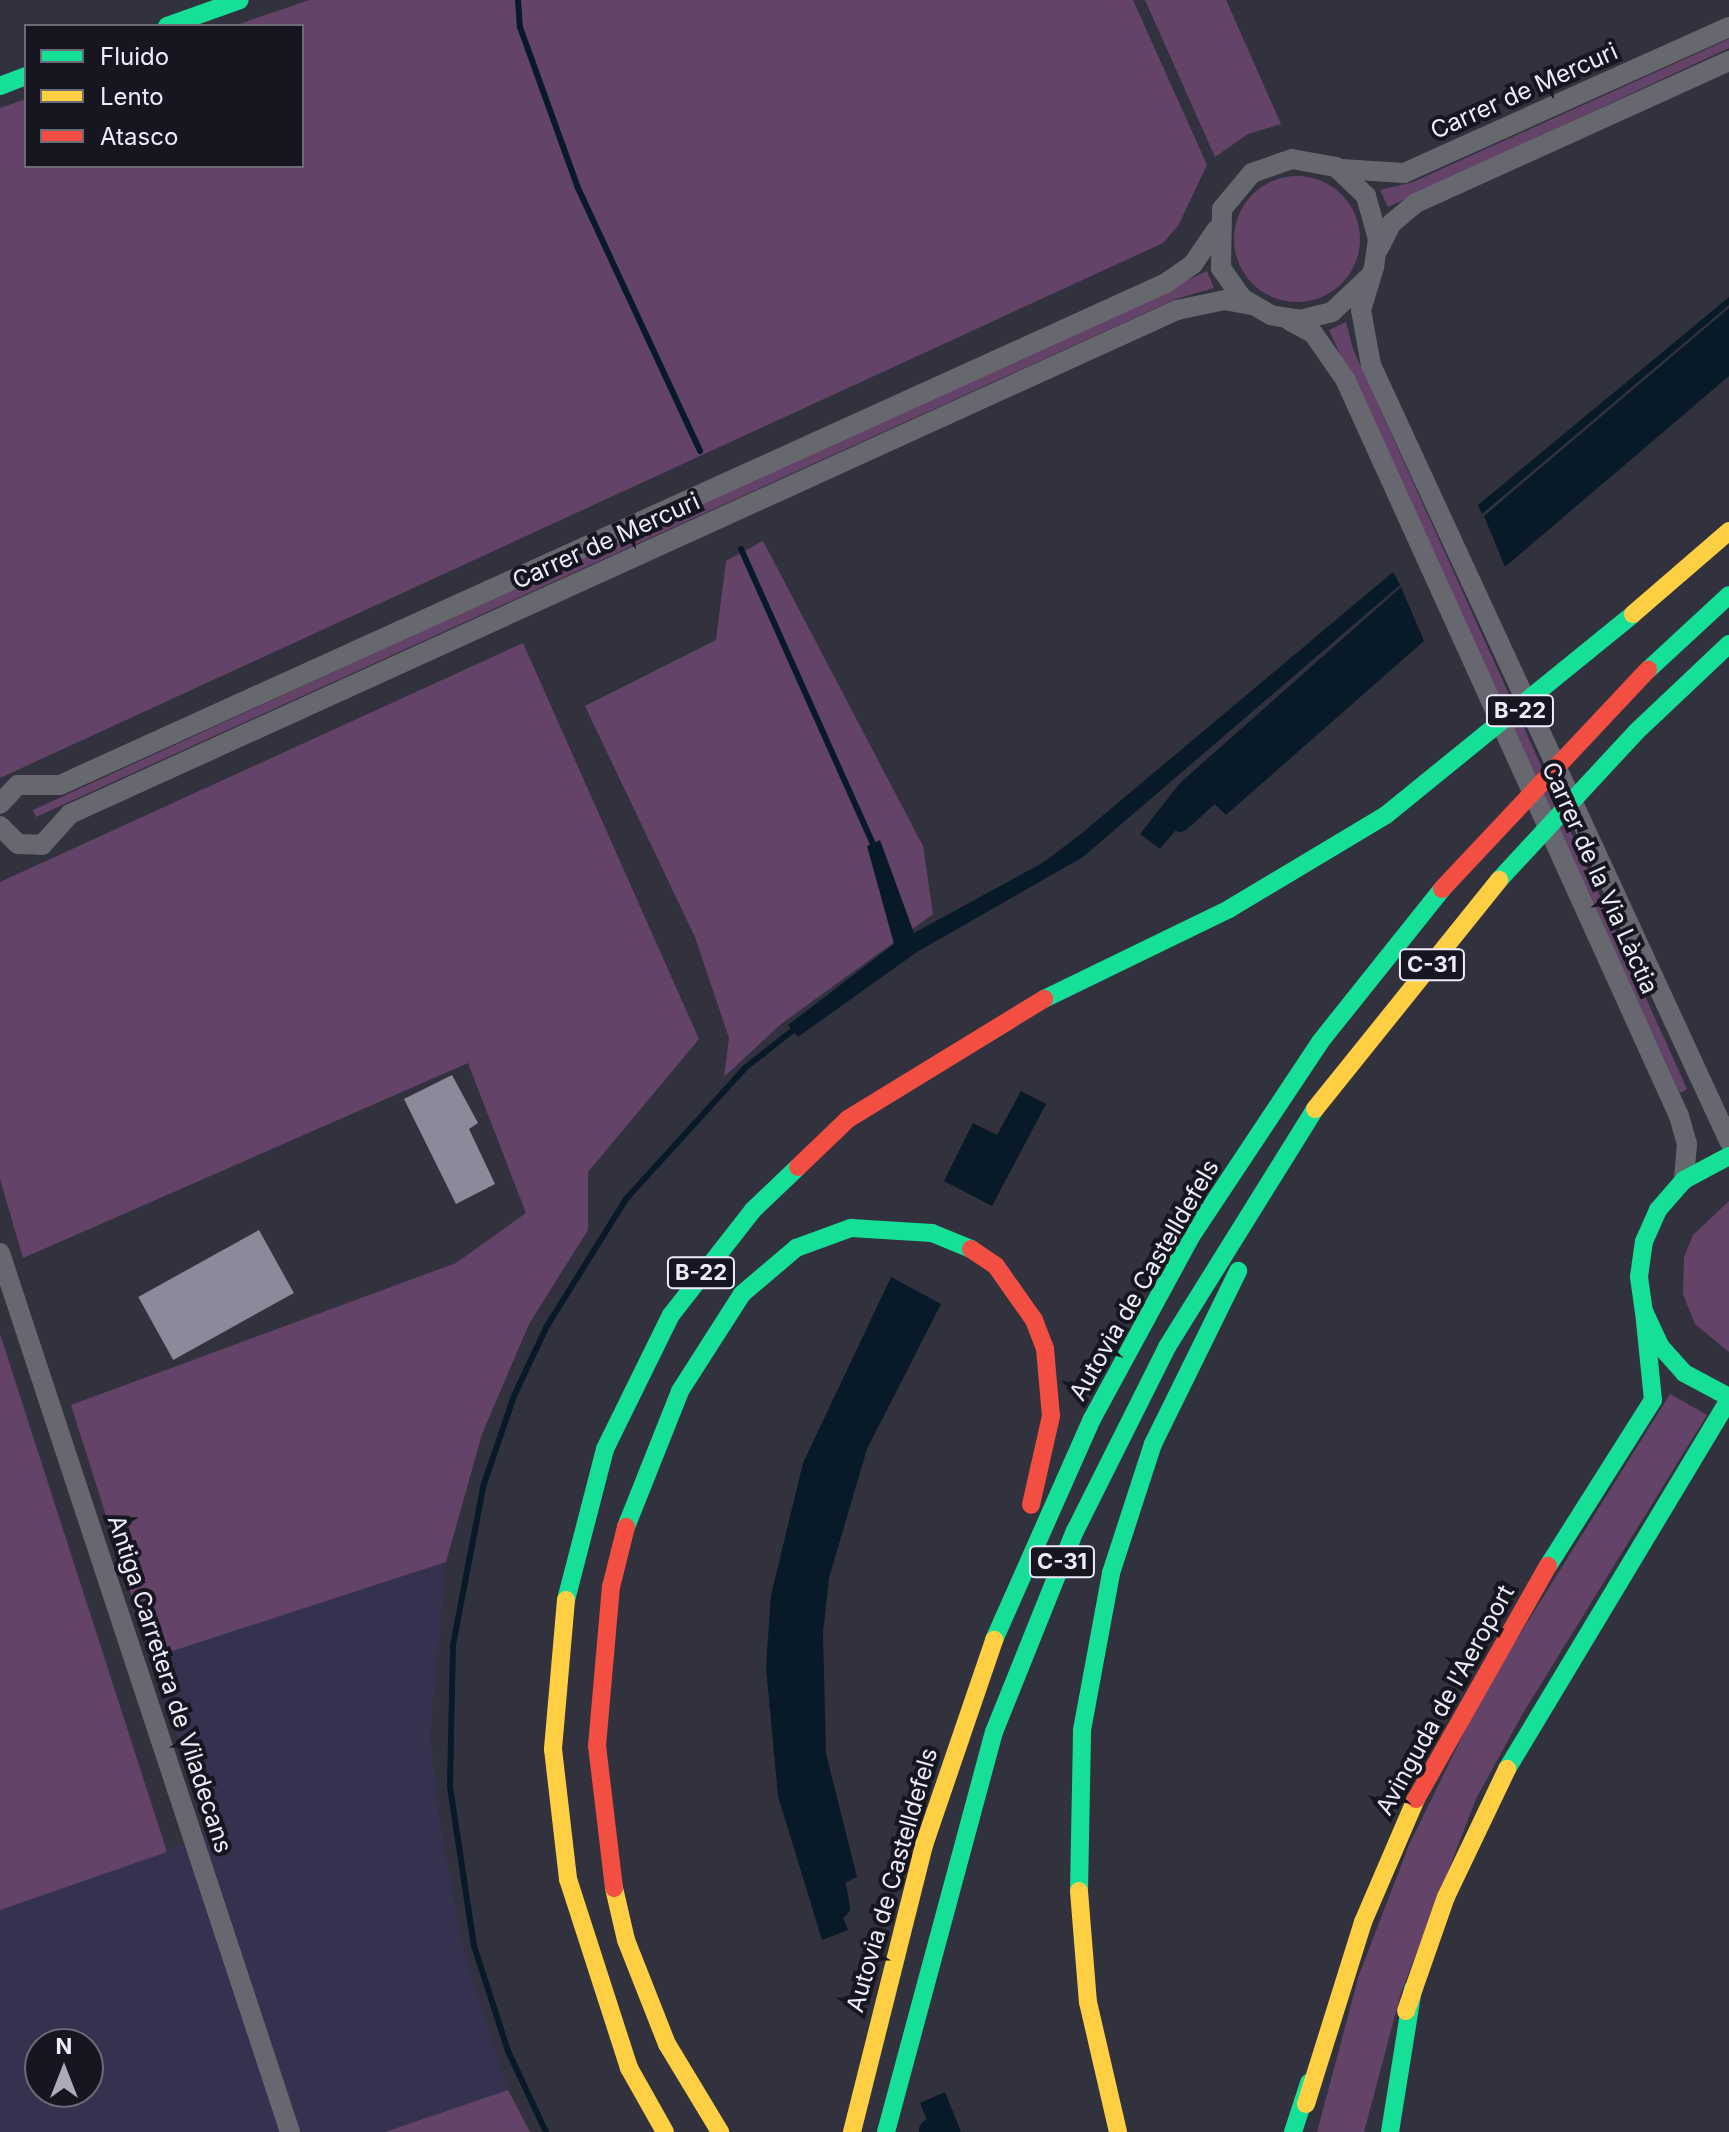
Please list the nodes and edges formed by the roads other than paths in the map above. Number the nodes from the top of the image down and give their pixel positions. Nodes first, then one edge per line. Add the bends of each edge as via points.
1 (240, 0) edge
2 (173, 24) edge
3 (1729, 27) edge
4 (1729, 61) edge
5 (24, 77) edge
6 (0, 86) edge
7 (1336, 167) junction
8 (1220, 222) junction
9 (1377, 256) junction
10 (1369, 277) junction
11 (1254, 306) junction
12 (1283, 318) junction
13 (1729, 531) edge
14 (1729, 595) edge
15 (1729, 644) edge
16 (0, 804) edge
17 (0, 826) edge
18 (1365, 1050) junction
19 (1729, 1141) edge
20 (1729, 1156) edge
21 (1684, 1180) junction
22 (0, 1253) edge
23 (1644, 1311) junction
24 (1729, 1398) edge
25 (999, 1626) junction
26 (1413, 1989) junction
27 (1309, 2083) junction
28 (290, 2132) edge
29 (665, 2132) edge
30 (720, 2132) edge
31 (852, 2132) edge
32 (886, 2132) edge
33 (1118, 2132) edge
34 (1293, 2132) edge
35 (1302, 2132) edge
36 (1374, 2132) edge
37 (1390, 2132) edge

1 - 2 main road
3 - 7 street, Carrer de Mercuri via 1404,173 1369,175
4 - 9 street via 1416,203 1392,223
5 - 6 main road
7 - 8 street via 1307,159 1264,166 1230,194
7 - 9 street via 1373,210
8 - 11 street via 1221,268
8 - 16 street, Carrer de Mercuri via 1204,252 1166,283 60,785 18,785
9 - 10 street
10 - 12 street via 1332,312
10 - 19 street, Carrer de la Via Làctia via 1361,330 1371,365
11 - 12 street
11 - 17 street, Carrer de Mercuri via 1225,300 1177,310 70,814 42,845 18,844
12 - 21 street, Carrer de la Via Làctia via 1313,333 1345,379 1679,1116 1687,1144
13 - 29 main road, B-22 via 1448,769 1292,874 1026,1008 895,1085 798,1162 712,1258 671,1315 605,1449 582,1523 559,1626 553,1749 568,1879 585,1947 629,2068
14 - 25 main road, Autovia de Castelldefels / C-31 via 1612,703 1479,842 1320,1042 1192,1235 1092,1419
15 - 18 main road, C-31 via 1636,732 1499,880
18 - 32 main road, C-31 via 1325,1092 1290,1144 1175,1335 1058,1570 994,1732 956,1855
18 - 33 main road via 1196,1353 1153,1444 1111,1573 1082,1730 1076,1834 1088,2002
20 - 21 main road
21 - 23 main road, Avinguda de l'Aeroport via 1658,1210 1644,1241 1639,1277
22 - 28 street, Antiga Carretera de Viladecans
23 - 24 main road via 1660,1346 1684,1373
23 - 27 main road, Avinguda de l'Aeroport via 1653,1400 1518,1614 1426,1776 1363,1922
24 - 26 main road via 1522,1737 1446,1897
25 - 30 main road via 1043,1469 1051,1416 1052,1385 1034,1320 996,1266 962,1243 932,1233 851,1228 796,1248 742,1294 674,1403 630,1511 601,1668 601,1811 626,1940 667,2044
25 - 31 main road, Autovia de Castelldefels / C-31 via 924,1845
26 - 36 main road
26 - 37 main road
27 - 34 main road
27 - 35 main road, Avinguda de l'Aeroport

